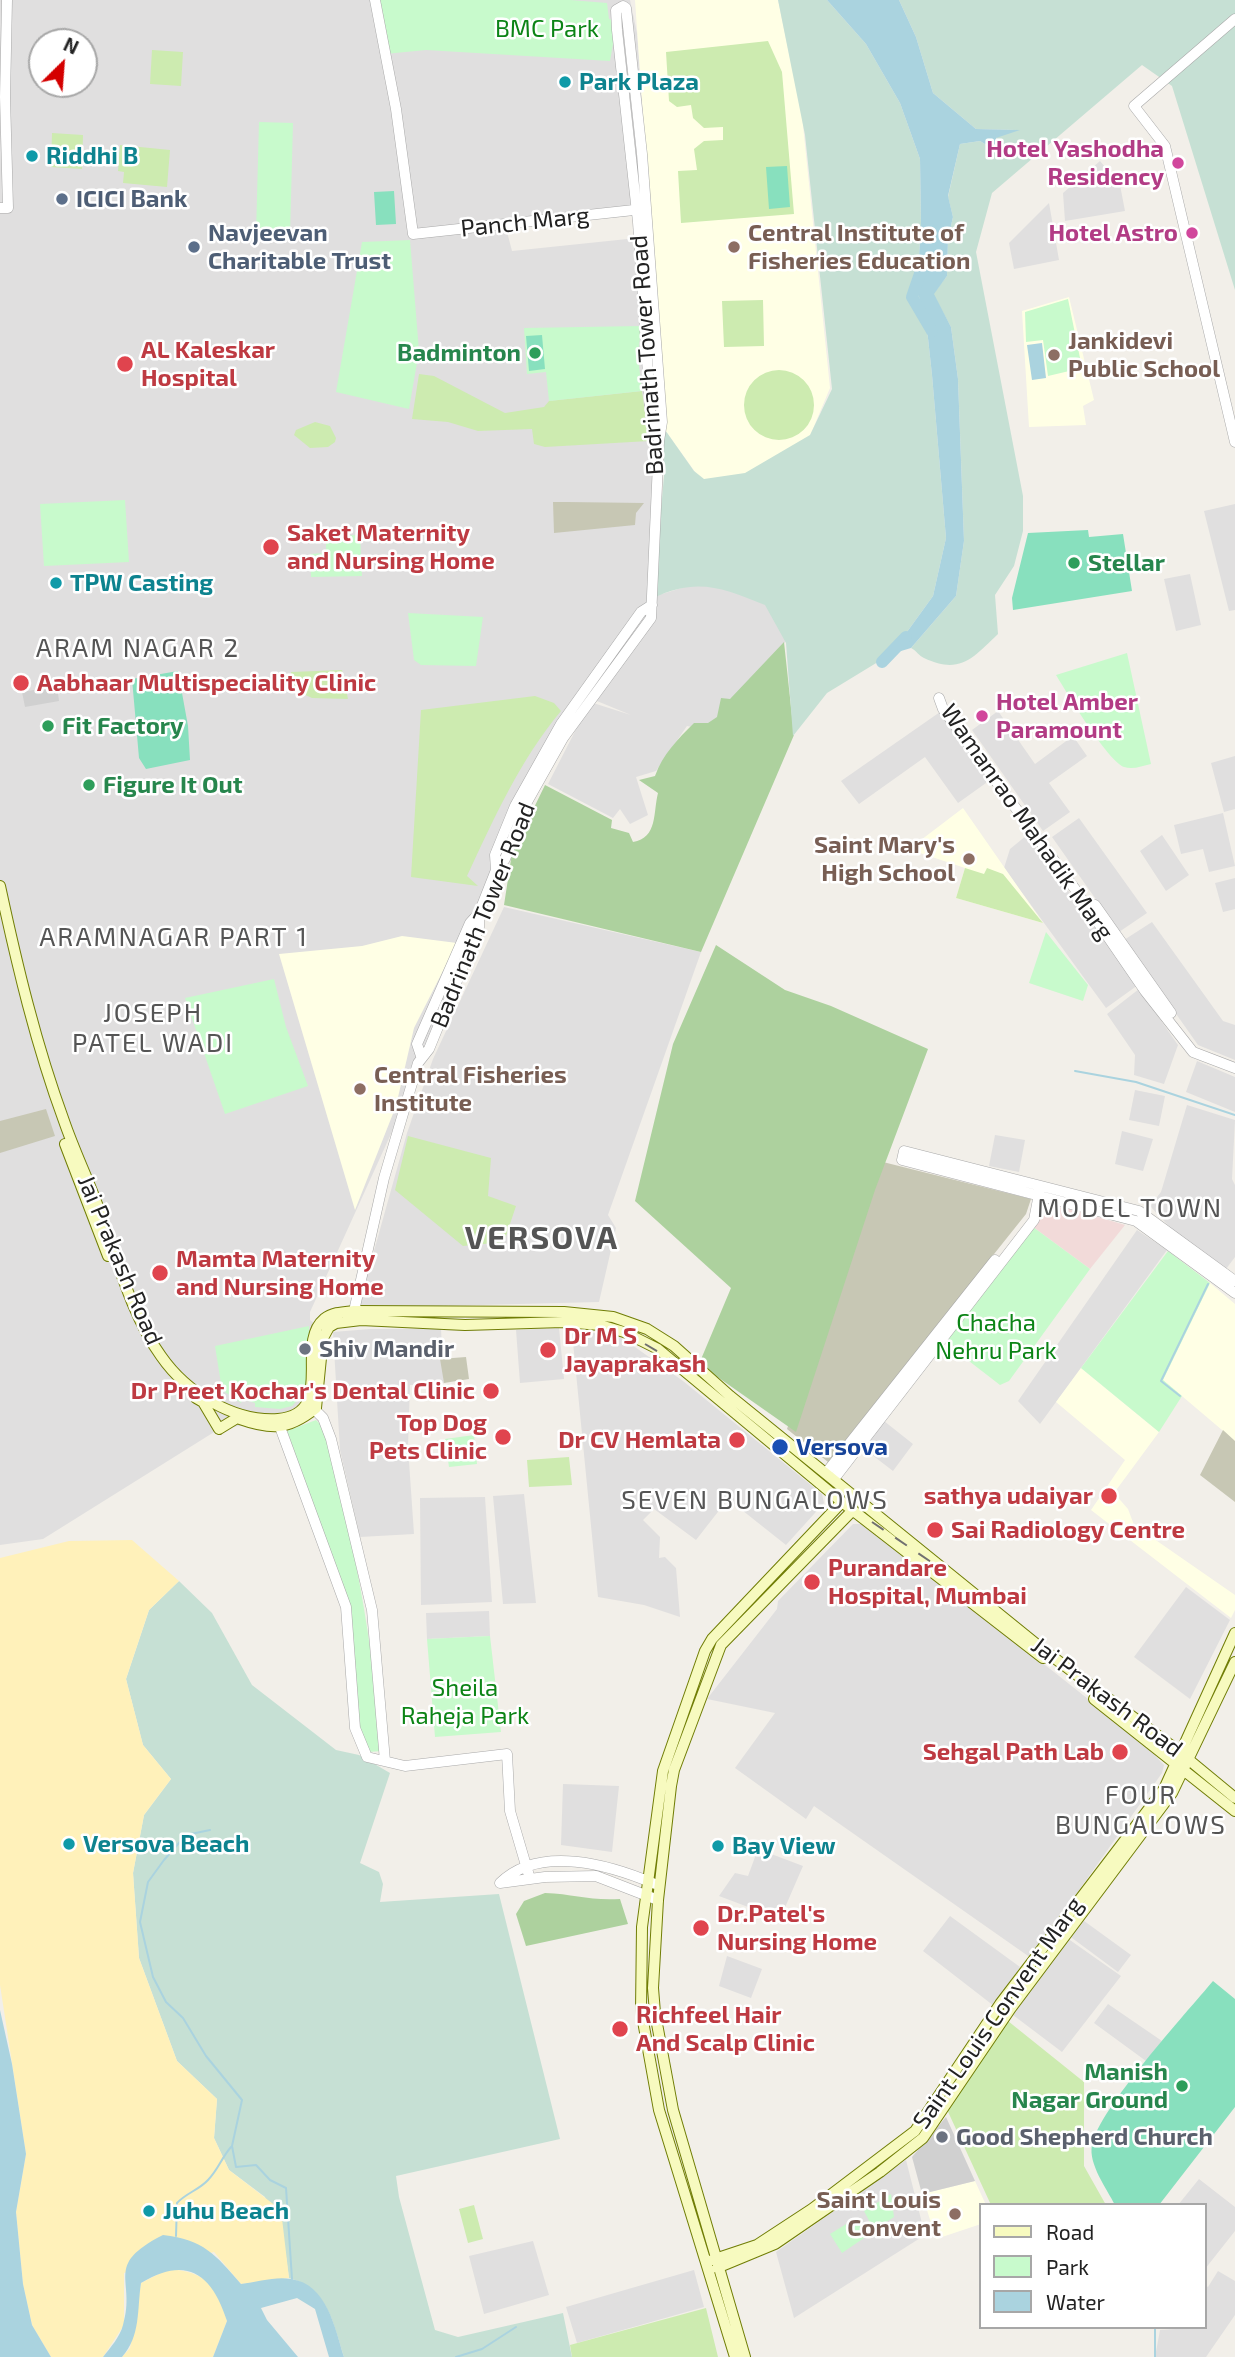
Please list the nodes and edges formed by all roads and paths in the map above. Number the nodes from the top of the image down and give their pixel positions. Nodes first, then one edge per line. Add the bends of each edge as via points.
1 (7, 0) edge
2 (375, 0) edge
3 (621, 9) dead end
4 (1235, 19) edge
5 (0, 208) edge
6 (642, 209) junction
7 (1235, 442) edge
8 (0, 886) edge
9 (0, 919) edge
10 (10, 946) junction
11 (1235, 1066) edge
12 (1039, 1194) junction
13 (121, 1278) junction
14 (1235, 1281) edge
15 (1235, 1293) edge
16 (354, 1311) junction
17 (312, 1406) junction
18 (280, 1427) junction
19 (830, 1476) junction
20 (842, 1502) junction
21 (853, 1510) junction
22 (927, 1561) junction
23 (1235, 1633) edge
24 (1235, 1662) edge
25 (384, 1760) junction
26 (1183, 1762) junction
27 (1235, 1798) edge
28 (1235, 1811) edge
29 (526, 1867) junction
30 (530, 1879) junction
31 (646, 1881) junction
32 (659, 1886) junction
33 (645, 1893) junction
34 (657, 1900) junction
35 (714, 2264) junction
36 (735, 2357) edge
37 (745, 2357) edge

1 - 5 street via 8,208
2 - 6 street, Panch Marg via 413,234
3 - 6 street, Badrinath Tower Road
4 - 7 street via 1134,106 1164,146
6 - 16 street, Badrinath Tower Road via 645,357 651,421 659,441 652,605 641,612 581,695 515,806 495,855 496,870 479,913 479,927 429,1049 421,1056 384,1178
8 - 10 main road, Jai Prakash Road
9 - 10 main road, Jai Prakash Road
10 - 13 main road, Jai Prakash Road via 56,1108
11 - 11 street, Wamanrao Mahadik Marg via 1193,1052 939,698 1198,1050
12 - 12 street via 902,1160 904,1151
12 - 14 street via 1139,1211
12 - 15 street via 1136,1221
12 - 19 street via 1034,1220
13 - 17 main road, Jai Prakash Road via 151,1341 194,1390 226,1409 259,1419 291,1416
13 - 18 main road, Jai Prakash Road via 136,1323 158,1362 203,1402 219,1429 237,1418
16 - 17 main road, Jai Prakash Road via 332,1314 317,1329
16 - 19 main road, Jai Prakash Road via 564,1312 623,1320 674,1346
17 - 18 main road via 298,1423
17 - 20 main road, Jai Prakash Road via 323,1338 335,1323 600,1325 658,1349
17 - 25 street via 323,1418 337,1462 372,1610
18 - 25 street via 346,1607 355,1728 367,1757
19 - 22 main road, Jai Prakash Road
20 - 21 main road, Jai Prakash Road
20 - 31 main road via 705,1651 663,1771
21 - 22 main road, Jai Prakash Road
21 - 32 main road via 721,1646 674,1770
22 - 26 main road, Jai Prakash Road
23 - 26 main road
24 - 26 main road
25 - 29 street via 397,1766 430,1768 507,1758 510,1811
26 - 27 main road, Jai Prakash Road
26 - 28 main road, Jai Prakash Road
26 - 35 main road, Saint Louis Convent Marg via 1021,1976 911,2136 757,2245
29 - 30 street
29 - 30 street via 500,1883
29 - 31 street via 596,1863
30 - 33 street via 596,1876
31 - 32 street
31 - 33 main road
32 - 34 main road
33 - 34 street
33 - 35 main road via 640,2010 659,2110
34 - 35 main road via 655,2013 673,2110
35 - 36 main road
35 - 37 main road

